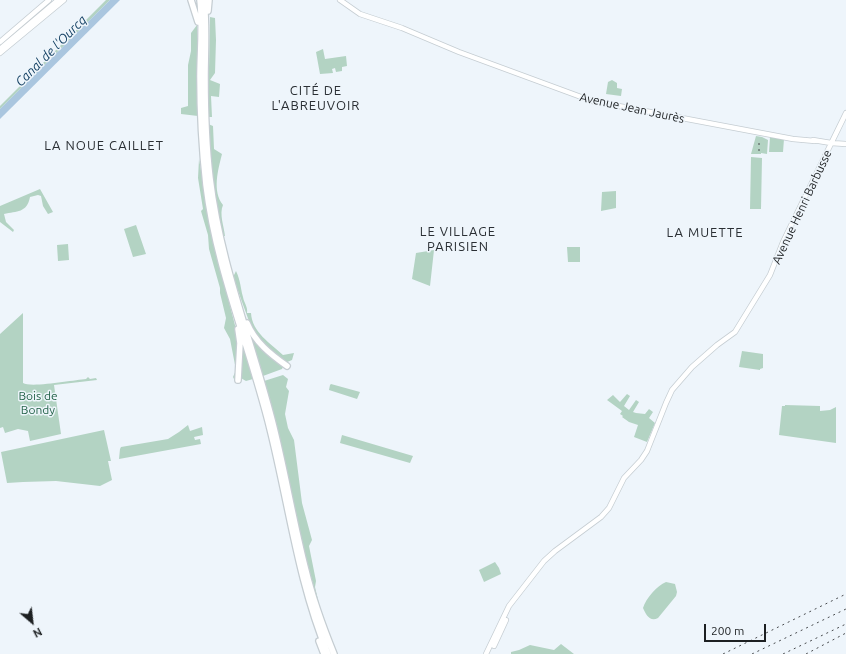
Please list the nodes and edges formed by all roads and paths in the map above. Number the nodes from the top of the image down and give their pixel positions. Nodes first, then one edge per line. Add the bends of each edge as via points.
1 (49, 0) edge
2 (54, 0) edge
3 (58, 0) edge
4 (64, 0) edge
5 (191, 0) edge
6 (200, 0) edge
7 (204, 0) edge
8 (209, 0) edge
9 (340, 0) edge
10 (32, 20) junction
11 (206, 21) junction
12 (201, 29) junction
13 (0, 42) edge
14 (0, 47) edge
15 (0, 53) edge
16 (846, 113) edge
17 (203, 116) junction
18 (203, 125) junction
19 (829, 143) junction
20 (846, 144) edge
21 (755, 300) junction
22 (241, 315) junction
23 (238, 321) junction
24 (727, 337) junction
25 (287, 366) dead end
26 (692, 367) junction
27 (256, 371) junction
28 (238, 380) dead end
29 (262, 390) junction
30 (666, 403) junction
31 (312, 608) junction
32 (324, 654) edge
33 (328, 654) edge
34 (334, 654) edge
35 (488, 654) edge

1 - 13 main road
2 - 10 main road
3 - 10 main road
4 - 15 main road
5 - 12 highway
6 - 12 highway
7 - 11 highway
8 - 11 highway
9 - 19 main road, Avenue Jean Jaurès via 360,14 592,101
10 - 14 main road
11 - 17 highway
12 - 17 highway
16 - 19 main road, Avenue Henri Barbusse
17 - 18 highway
18 - 22 highway via 218,231
18 - 23 highway via 211,219 219,258
19 - 20 main road, Avenue Jean Jaurès
19 - 21 main road, Avenue Henri Barbusse via 783,242 773,270
21 - 24 main road, Avenue Henri Barbusse
21 - 24 main road, Avenue Henri Barbusse via 735,332
22 - 25 highway via 261,345
22 - 27 highway
23 - 27 highway
23 - 28 highway
24 - 26 main road, Avenue Henri Barbusse
26 - 30 main road, Avenue Henri Barbusse via 672,390
26 - 30 main road, Avenue Henri Barbusse via 677,380
27 - 29 highway
29 - 31 highway via 302,575
29 - 34 highway via 281,458 306,572
30 - 35 main road via 647,452 624,478 606,511 551,554 520,594
31 - 32 highway via 311,613
31 - 33 highway

